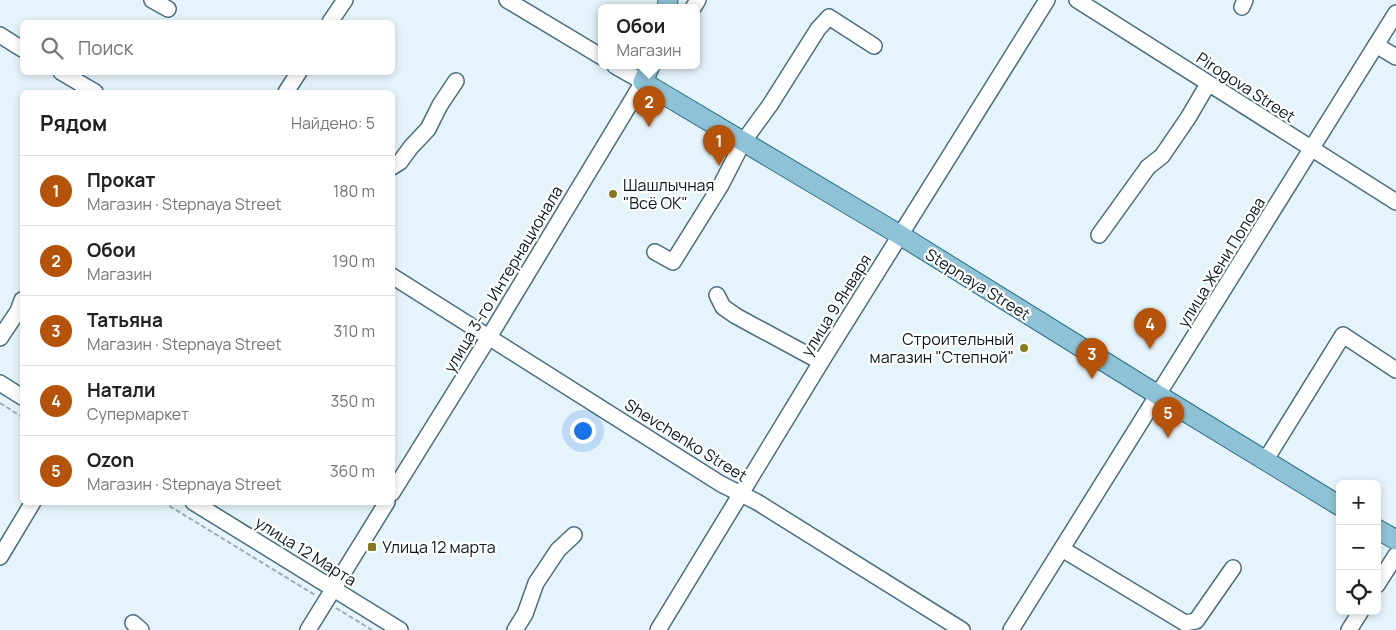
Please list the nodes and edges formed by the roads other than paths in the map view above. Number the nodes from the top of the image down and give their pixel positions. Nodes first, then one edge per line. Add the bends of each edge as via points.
1 (152, 0) edge
2 (344, 0) edge
3 (507, 0) edge
4 (1047, 0) edge
5 (1077, 0) edge
6 (168, 9) dead end
7 (1396, 13) edge
8 (331, 20) edge
9 (0, 35) edge
10 (1376, 45) junction
11 (874, 46) dead end
12 (20, 48) edge
13 (598, 55) edge
14 (1396, 57) edge
15 (627, 69) edge
16 (646, 74) edge
17 (66, 75) edge
18 (297, 75) edge
19 (456, 81) dead end
20 (1208, 84) junction
21 (92, 90) edge
22 (287, 90) edge
23 (743, 142) junction
24 (1312, 150) junction
25 (395, 165) edge
26 (1396, 202) edge
27 (900, 235) junction
28 (1099, 236) dead end
29 (655, 252) dead end
30 (395, 278) edge
31 (717, 295) dead end
32 (20, 306) edge
33 (490, 337) junction
34 (0, 338) edge
35 (821, 362) junction
36 (1396, 370) edge
37 (0, 384) edge
38 (20, 396) edge
39 (1158, 396) junction
40 (1265, 460) junction
41 (395, 488) edge
42 (740, 494) junction
43 (1336, 504) edge
44 (31, 505) edge
45 (197, 505) edge
46 (385, 505) edge
47 (1381, 531) edge
48 (574, 535) dead end
49 (1396, 540) edge
50 (1062, 549) junction
51 (1396, 555) edge
52 (0, 557) edge
53 (1233, 568) dead end
54 (1381, 579) edge
55 (329, 595) junction
56 (1358, 615) edge
57 (308, 630) edge
58 (400, 630) edge
59 (515, 630) edge
60 (658, 630) edge
61 (962, 630) edge
62 (1011, 630) edge
63 (1349, 630) edge

1 - 6 street
2 - 8 street
3 - 13 street
4 - 27 street, улица 9 Января
5 - 20 street, Pirogova Street
7 - 10 street, улица Жени Попова
9 - 12 street
10 - 14 street
10 - 24 street, улица Жени Попова
11 - 23 street via 829,17 818,28
15 - 16 street, Stepnaya Street
16 - 23 main road, Stepnaya Street
16 - 33 street, улица 3-го Интернационала
17 - 21 street
18 - 22 street
19 - 25 street via 428,129
20 - 24 street, Pirogova Street
20 - 28 street via 1162,156 1148,167
23 - 27 main road, Stepnaya Street
23 - 29 street via 721,185 673,262
24 - 26 street, Pirogova Street
24 - 39 street, улица Жени Попова
27 - 35 street, улица 9 Января
27 - 39 main road, Stepnaya Street
30 - 33 street, Shevchenko Street
31 - 35 street via 723,307 736,316
32 - 34 street
33 - 41 street, улица 3-го Интернационала
33 - 42 street, Shevchenko Street
35 - 42 street, улица 9 Января
36 - 40 street via 1343,335
37 - 38 street
39 - 40 main road, Stepnaya Street
39 - 50 street, улица Жени Попова
40 - 43 main road, Stepnaya Street
42 - 60 street, улица 9 Января
42 - 61 street, Shevchenko Street
44 - 52 street
45 - 55 street, улица 12 Марта
46 - 55 street
47 - 49 main road
48 - 59 street via 558,550 536,583 525,614
50 - 53 street via 1185,623 1196,621
50 - 62 street, улица Жени Попова
51 - 54 street
55 - 57 street
55 - 58 street, улица 12 Марта
56 - 63 street

